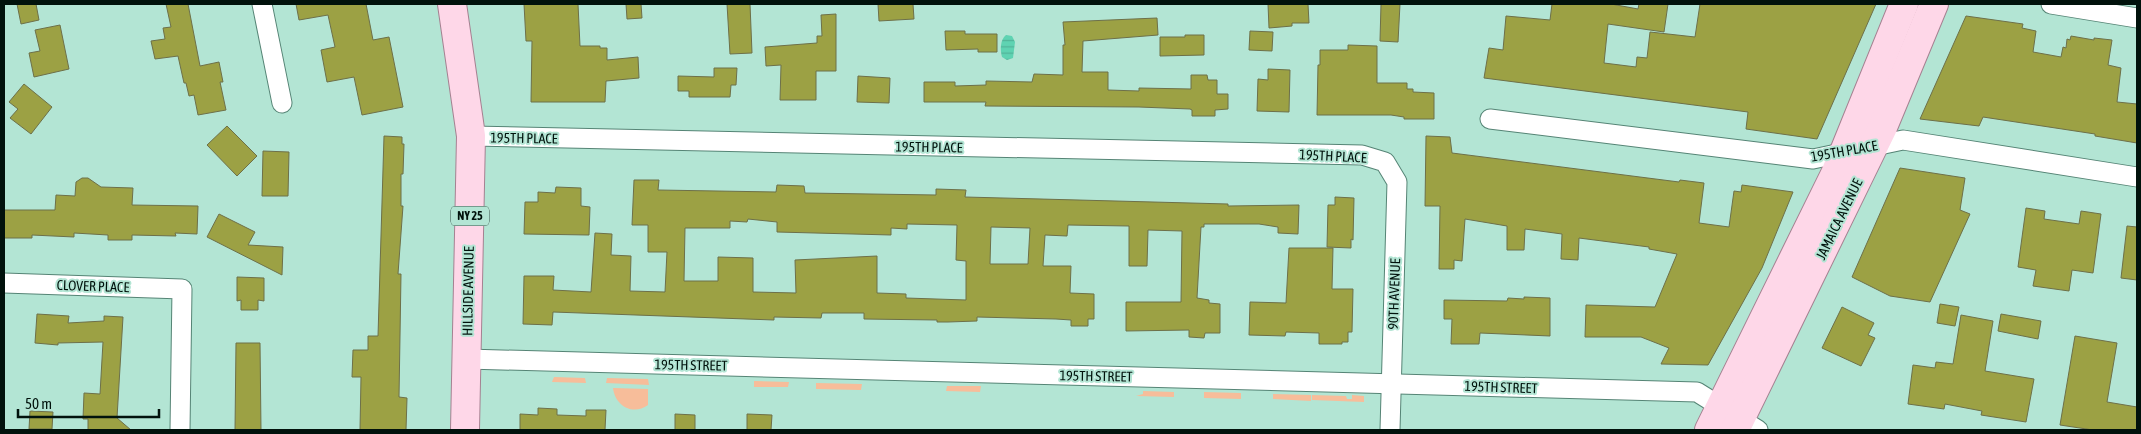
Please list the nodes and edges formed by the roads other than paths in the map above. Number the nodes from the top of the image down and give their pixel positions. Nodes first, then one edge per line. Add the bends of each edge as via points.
1 (262, 4) edge
2 (452, 4) edge
3 (1904, 4) edge
4 (1934, 4) edge
5 (2052, 4) edge
6 (2135, 4) edge
7 (2137, 10) edge
8 (2137, 18) edge
9 (282, 103) dead end
10 (1490, 119) dead end
11 (472, 136) junction
12 (1874, 146) junction
13 (1844, 152) junction
14 (1385, 162) joint
15 (2137, 177) edge
16 (4, 283) edge
17 (467, 358) junction
18 (1391, 383) junction
19 (1736, 424) edge
20 (180, 430) edge
21 (465, 430) edge
22 (1390, 430) edge

1 - 9 street
2 - 11 main road, HILLSIDE AVENUE / NY 25
3 - 13 main road, JAMAICA AVENUE
4 - 12 main road, JAMAICA AVENUE
5 - 8 street
6 - 7 street
10 - 13 street, 195TH PLACE via 1813,159
11 - 14 street, 195TH PLACE via 1362,155
11 - 17 main road, HILLSIDE AVENUE / NY 25
12 - 13 street, 195TH PLACE
12 - 15 street, 195TH PLACE via 1903,140
12 - 19 main road, JAMAICA AVENUE
13 - 19 main road, JAMAICA AVENUE
14 - 18 street, 90TH AVENUE via 1397,182
16 - 20 street, CLOVER PLACE via 182,289
17 - 18 street, 195TH STREET
17 - 21 main road, HILLSIDE AVENUE / NY 25
18 - 19 street, 195TH STREET via 1697,392
18 - 22 street, 90TH AVENUE

